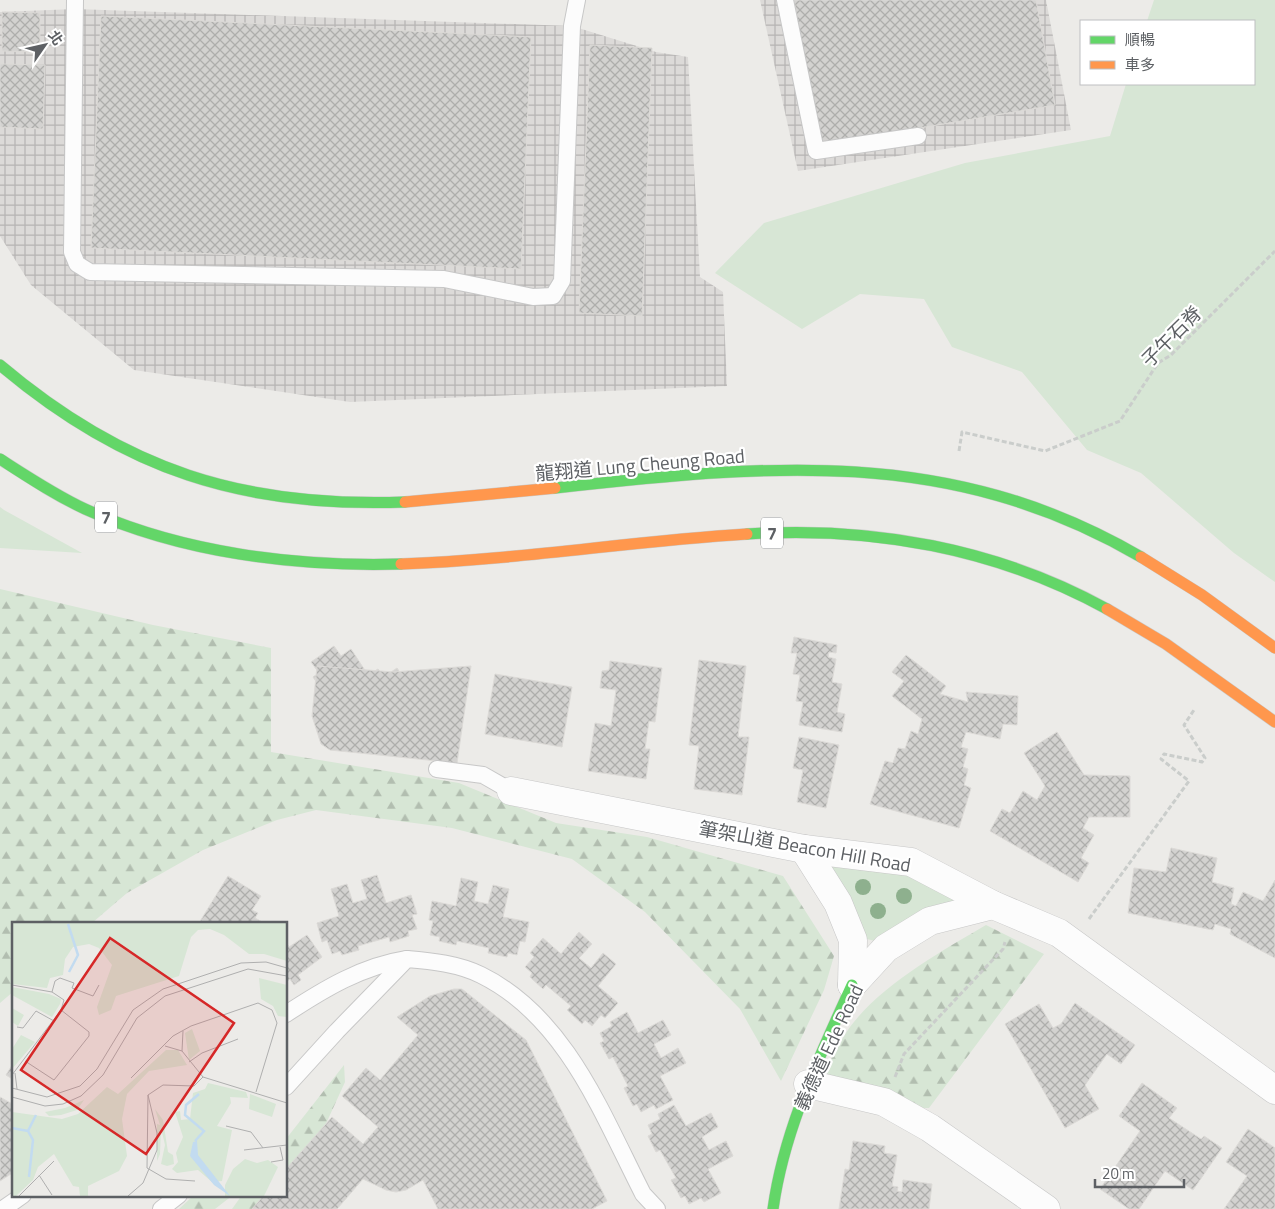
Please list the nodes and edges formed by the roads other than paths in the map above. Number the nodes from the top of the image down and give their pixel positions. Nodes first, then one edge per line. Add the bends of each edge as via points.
1 (75, 0) edge
2 (577, 0) edge
3 (785, 0) edge
4 (918, 136) dead end
5 (0, 365) edge
6 (0, 459) edge
7 (1275, 648) edge
8 (1275, 722) edge
9 (437, 769) dead end
10 (511, 792) joint
11 (804, 849) junction
12 (993, 905) junction
13 (408, 959) junction
14 (852, 985) junction
15 (288, 1013) edge
16 (808, 1084) junction
17 (288, 1085) edge
18 (1275, 1090) edge
19 (22, 1196) edge
20 (178, 1196) edge
21 (4, 1209) edge
22 (161, 1209) edge
23 (657, 1209) edge
24 (773, 1209) edge
25 (1046, 1209) edge

1 - 2 lane via 72,252 77,264 90,272 444,279 533,297 553,296 562,281 572,26
3 - 4 lane via 816,151
5 - 7 main road, 龍翔道 Lung Cheung Road via 79,426 121,449 199,479 241,491 293,499 409,501 697,473 766,470 902,475 957,484 1053,512 1094,531 1182,581
6 - 8 main road, 7 via 64,498 137,528 223,551 292,561 378,565 426,563 659,540 800,533 867,536 963,551 1051,581 1130,622
9 - 10 lane via 483,775
10 - 11 street, 筆架山道 Beacon Hill Road
11 - 12 street, 筆架山道 Beacon Hill Road via 911,862
11 - 14 street via 838,903 853,940
12 - 14 street, 義德道 Ede Road via 930,921 886,948
12 - 18 street, 筆架山道 Beacon Hill Road via 1059,933
13 - 15 lane via 364,969
13 - 17 lane
13 - 23 lane via 444,963 480,974 537,1014 582,1077 643,1194
14 - 16 main road, 義德道 Ede Road
16 - 24 main road, 義德道 Ede Road via 781,1159
16 - 25 street via 884,1102 930,1128
19 - 21 lane
20 - 22 lane

